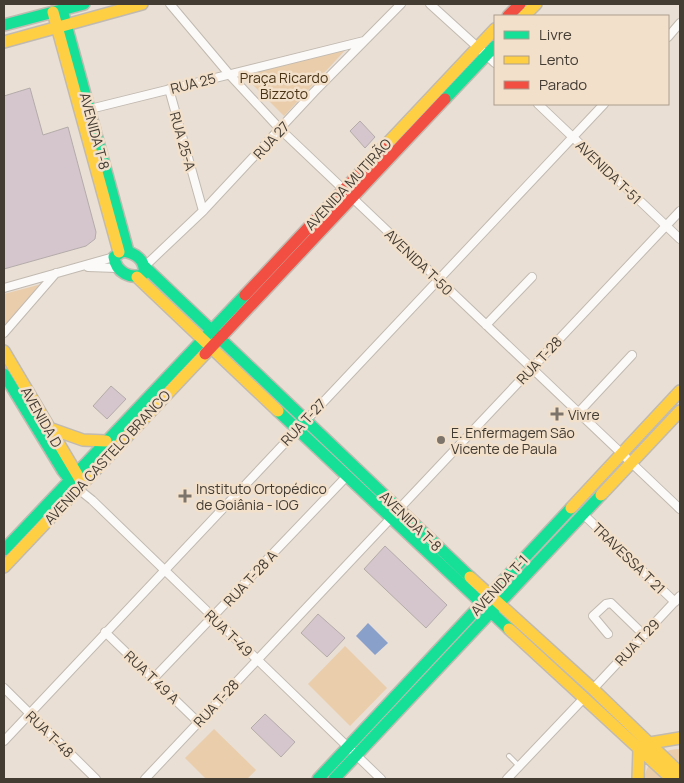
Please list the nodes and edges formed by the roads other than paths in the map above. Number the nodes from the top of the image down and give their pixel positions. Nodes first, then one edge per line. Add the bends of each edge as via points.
1 (81, 4) edge
2 (142, 4) edge
3 (170, 4) edge
4 (401, 4) edge
5 (430, 4) edge
6 (520, 4) edge
7 (536, 4) edge
8 (58, 11) junction
9 (509, 15) edge
10 (525, 15) edge
11 (680, 23) edge
12 (4, 25) edge
13 (62, 26) junction
14 (494, 30) edge
15 (669, 36) edge
16 (366, 41) junction
17 (4, 42) edge
18 (478, 46) junction
19 (494, 47) edge
20 (486, 55) junction
21 (494, 62) edge
22 (229, 74) junction
23 (169, 89) junction
24 (539, 105) edge
25 (603, 105) edge
26 (84, 111) junction
27 (280, 129) junction
28 (573, 137) junction
29 (198, 194) junction
30 (347, 194) junction
31 (212, 202) junction
32 (203, 211) junction
33 (680, 211) edge
34 (666, 226) junction
35 (680, 239) edge
36 (129, 260) junction
37 (56, 273) junction
38 (137, 277) junction
39 (532, 277) dead end
40 (438, 281) junction
41 (4, 288) edge
42 (486, 326) junction
43 (4, 332) edge
44 (215, 334) junction
45 (206, 344) junction
46 (4, 351) edge
47 (632, 355) dead end
48 (532, 368) junction
49 (4, 374) edge
50 (680, 391) edge
51 (680, 411) edge
52 (578, 412) junction
53 (305, 420) junction
54 (49, 428) junction
55 (296, 429) junction
56 (106, 441) junction
57 (622, 453) junction
58 (631, 462) junction
59 (346, 476) junction
60 (76, 481) junction
61 (680, 508) edge
62 (399, 509) junction
63 (583, 514) junction
64 (391, 518) junction
65 (4, 550) edge
66 (4, 567) edge
67 (163, 571) junction
68 (678, 599) edge
69 (486, 600) junction
70 (496, 608) junction
71 (213, 618) junction
72 (105, 632) junction
73 (608, 634) dead end
74 (644, 635) junction
75 (257, 660) junction
76 (154, 679) junction
77 (4, 688) edge
78 (593, 689) junction
79 (584, 698) junction
80 (28, 713) junction
81 (198, 722) junction
82 (680, 738) edge
83 (4, 741) edge
84 (650, 743) junction
85 (639, 749) junction
86 (352, 751) junction
87 (509, 756) dead end
88 (520, 766) junction
89 (680, 773) edge
90 (96, 779) edge
91 (145, 779) edge
92 (318, 779) edge
93 (334, 779) edge
94 (381, 779) edge
95 (507, 779) edge
96 (638, 779) edge
97 (672, 779) edge

1 - 8 main road
2 - 13 main road
3 - 22 street, AVENIDA T-50
4 - 16 street, RUA 27
5 - 18 street
6 - 9 main road
7 - 10 main road
8 - 12 main road
8 - 13 main road, AVENIDA T-8
11 - 15 street
13 - 17 main road
13 - 26 main road, AVENIDA T-8
14 - 18 main road, AVENIDA MUTIRÃO
16 - 22 street, RUA 25
16 - 27 street, RUA 27
18 - 20 street
18 - 30 main road, AVENIDA MUTIRÃO
19 - 20 main road, AVENIDA MUTIRÃO
20 - 21 street
20 - 30 main road, AVENIDA MUTIRÃO
22 - 23 street, RUA 25
22 - 27 street, AVENIDA T-50
23 - 26 street, RUA 25
23 - 29 street, RUA 25-A
24 - 28 street, AVENIDA T-51
25 - 28 street, RUA T-27
26 - 36 main road, AVENIDA T-8
27 - 30 street, AVENIDA T-50
27 - 31 street, RUA 27
28 - 34 street, AVENIDA T-51
28 - 40 street, RUA T-27
29 - 31 street
29 - 32 street, RUA 25-A
30 - 40 street, AVENIDA T-50
30 - 44 main road, AVENIDA MUTIRÃO
31 - 32 street, RUA 27
32 - 36 street, RUA 27 via 159,252
33 - 34 street, RUA T-28
34 - 35 street, AVENIDA T-51
34 - 48 street, RUA T-28
36 - 37 street
36 - 38 main road, AVENIDA T-8
36 - 38 main road via 144,274
36 - 44 main road, AVENIDA T-8
37 - 41 street
37 - 43 street
38 - 45 main road, AVENIDA T-8
39 - 42 street
40 - 42 street, AVENIDA T-50
40 - 53 street, RUA T-27
42 - 48 street, AVENIDA T-50
44 - 45 main road, AVENIDA MUTIRÃO
44 - 53 main road, AVENIDA T-8
45 - 55 main road, AVENIDA T-8
45 - 56 main road, AVENIDA CASTELO BRANCO
45 - 60 main road, AVENIDA CASTELO BRANCO
46 - 54 main road, AVENIDA D
47 - 52 street
48 - 52 street, AVENIDA T-50
48 - 62 street, RUA T-28
49 - 60 main road, AVENIDA D
50 - 57 main road, AVENIDA T-1
51 - 58 main road, AVENIDA T-1
52 - 57 street, AVENIDA T-50
53 - 55 street, RUA T-27
53 - 62 main road, AVENIDA T-8
54 - 56 main road via 83,440
54 - 60 main road, AVENIDA D
55 - 59 main road, AVENIDA T-8
55 - 67 street, RUA T-27
56 - 60 main road, AVENIDA CASTELO BRANCO
57 - 58 street, AVENIDA T-50
57 - 69 main road, AVENIDA T-1
58 - 61 street, AVENIDA T-50
58 - 63 main road, AVENIDA T-1
59 - 64 main road, AVENIDA T-8
59 - 71 street, RUA T-28 A
60 - 65 main road, AVENIDA CASTELO BRANCO
60 - 66 main road, AVENIDA CASTELO BRANCO
60 - 67 street, RUA T-49
62 - 69 main road, AVENIDA T-8
63 - 68 street, TRAVESSA T 21
63 - 70 main road, AVENIDA T-1
64 - 69 main road, AVENIDA T-8
64 - 75 street, RUA T-28
67 - 71 street, RUA T-49
67 - 72 street, RUA T-27
68 - 74 street, RUA T 29
69 - 70 main road, AVENIDA T-8
69 - 86 main road, AVENIDA T-1
70 - 78 main road, AVENIDA T-8
70 - 79 main road, AVENIDA T-8
70 - 86 main road, AVENIDA T-1
71 - 75 street, RUA T-49
71 - 76 street, RUA T-28 A
72 - 76 street, RUA T 49 A
72 - 80 street, RUA T-27
73 - 74 street via 593,616 611,603
74 - 78 street, RUA T 29
75 - 81 street, RUA T-28
75 - 86 street, RUA T-49
76 - 81 street, RUA T 49 A
77 - 80 street, RUA T-48
78 - 84 main road, AVENIDA T-8
79 - 85 main road, AVENIDA T-8
79 - 88 street
80 - 83 street, RUA T-27
80 - 90 street, RUA T-48
81 - 91 street, RUA T-28
82 - 84 main road
84 - 89 main road, AVENIDA T-8
85 - 96 main road
85 - 97 main road, AVENIDA T-8
86 - 92 main road, AVENIDA T-1
86 - 93 main road, AVENIDA T-1
86 - 94 street, RUA T-49
87 - 88 lane
88 - 95 street

